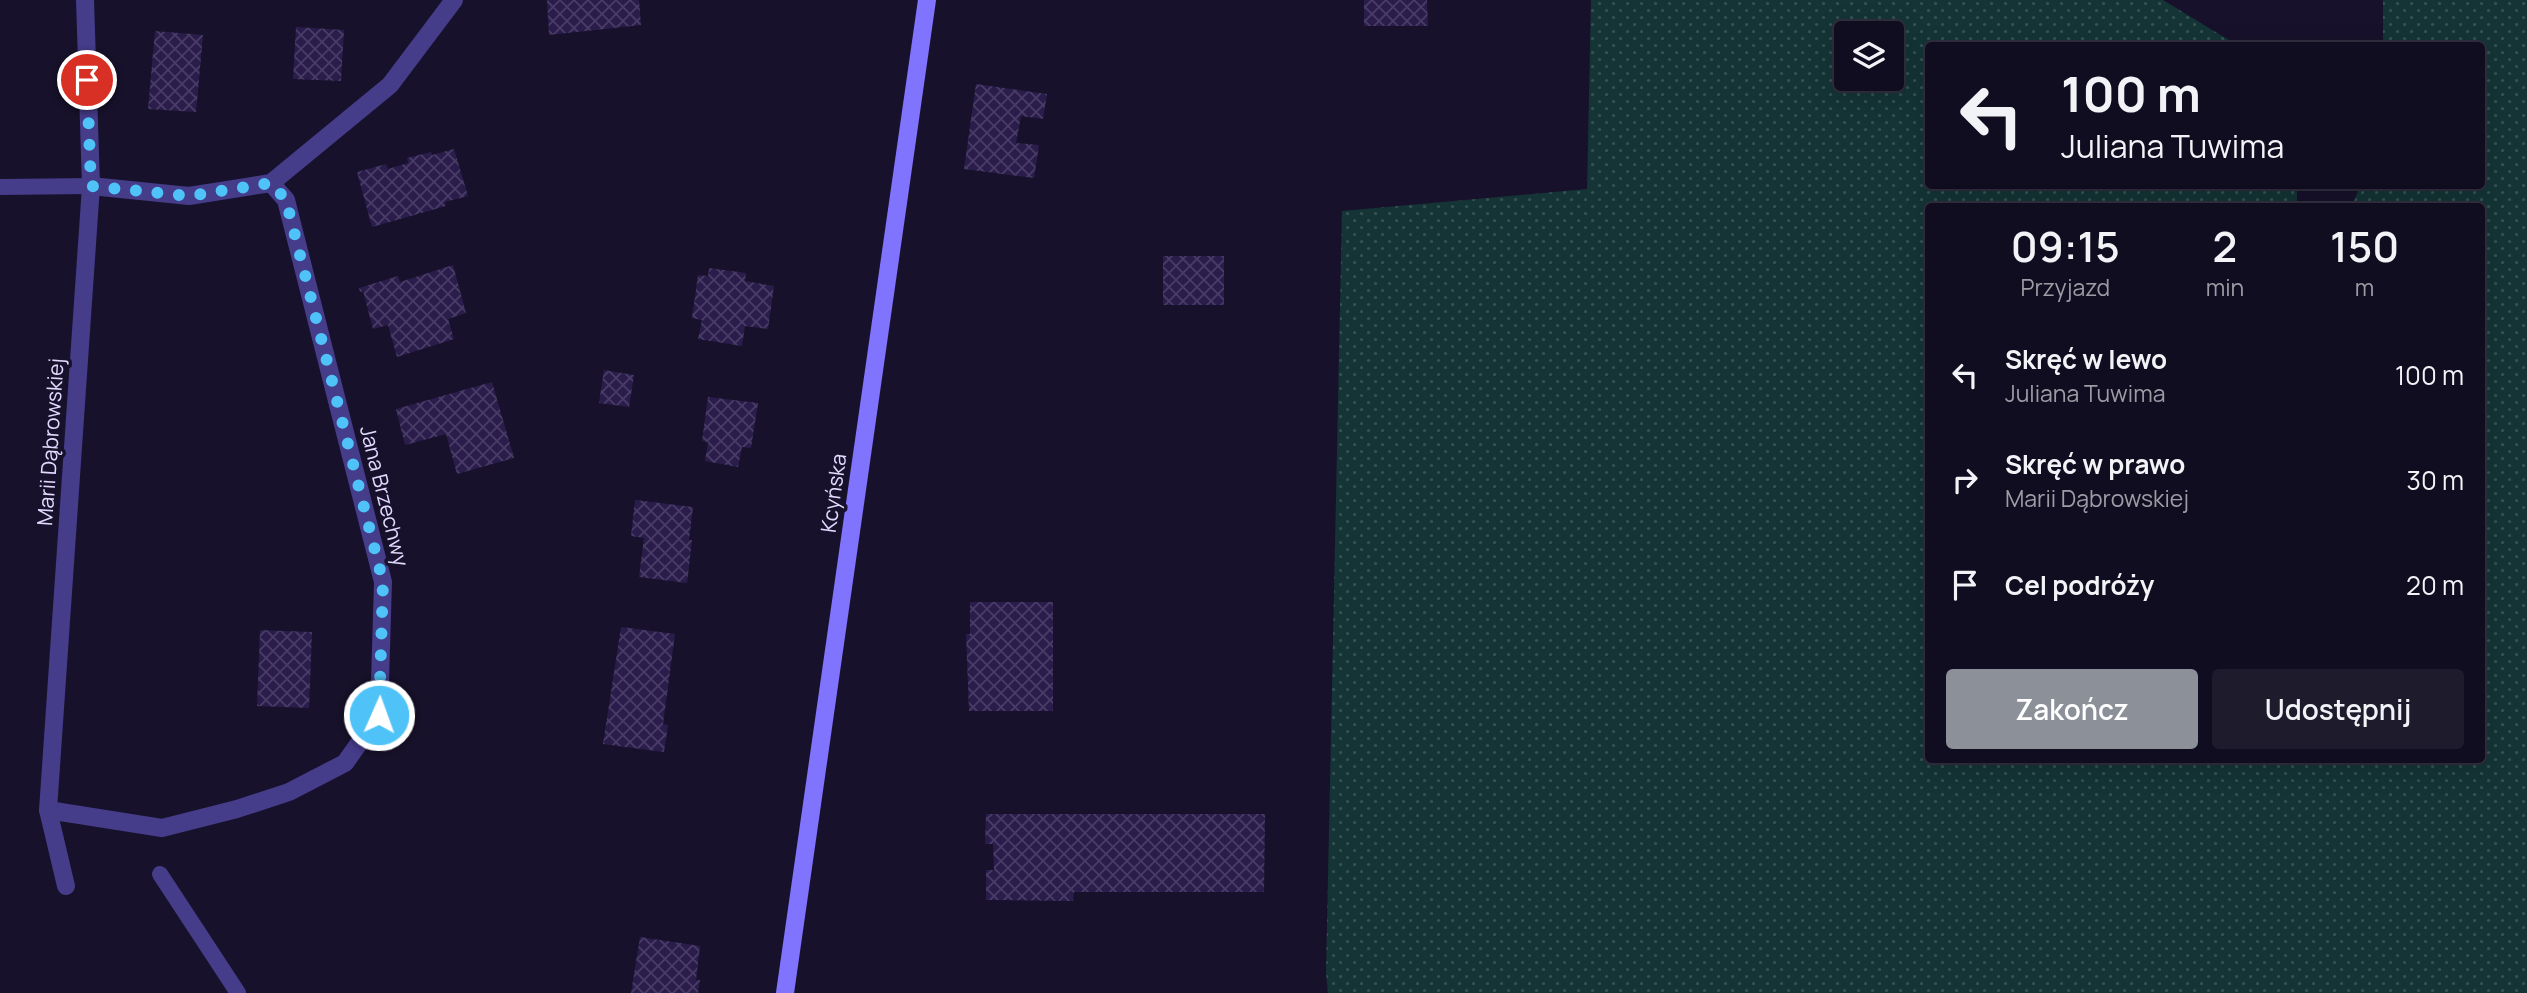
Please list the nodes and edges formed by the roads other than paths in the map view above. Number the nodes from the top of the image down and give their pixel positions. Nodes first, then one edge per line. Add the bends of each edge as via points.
1 (85, 0) edge
2 (454, 0) edge
3 (927, 0) edge
4 (271, 183) junction
5 (91, 186) junction
6 (0, 187) edge
7 (48, 810) junction
8 (160, 874) dead end
9 (66, 886) dead end
10 (238, 993) edge
11 (785, 993) edge

1 - 5 street, Marii Dąbrowskiej
2 - 4 street via 390,85
3 - 11 main road, Kcyńska
4 - 5 street via 189,196
4 - 7 street, Jana Brzechwy via 286,200 383,582 379,715 345,763 289,792 237,810 162,828
5 - 6 lane
5 - 7 street, Marii Dąbrowskiej
7 - 9 street, Marii Dąbrowskiej
8 - 10 lane

